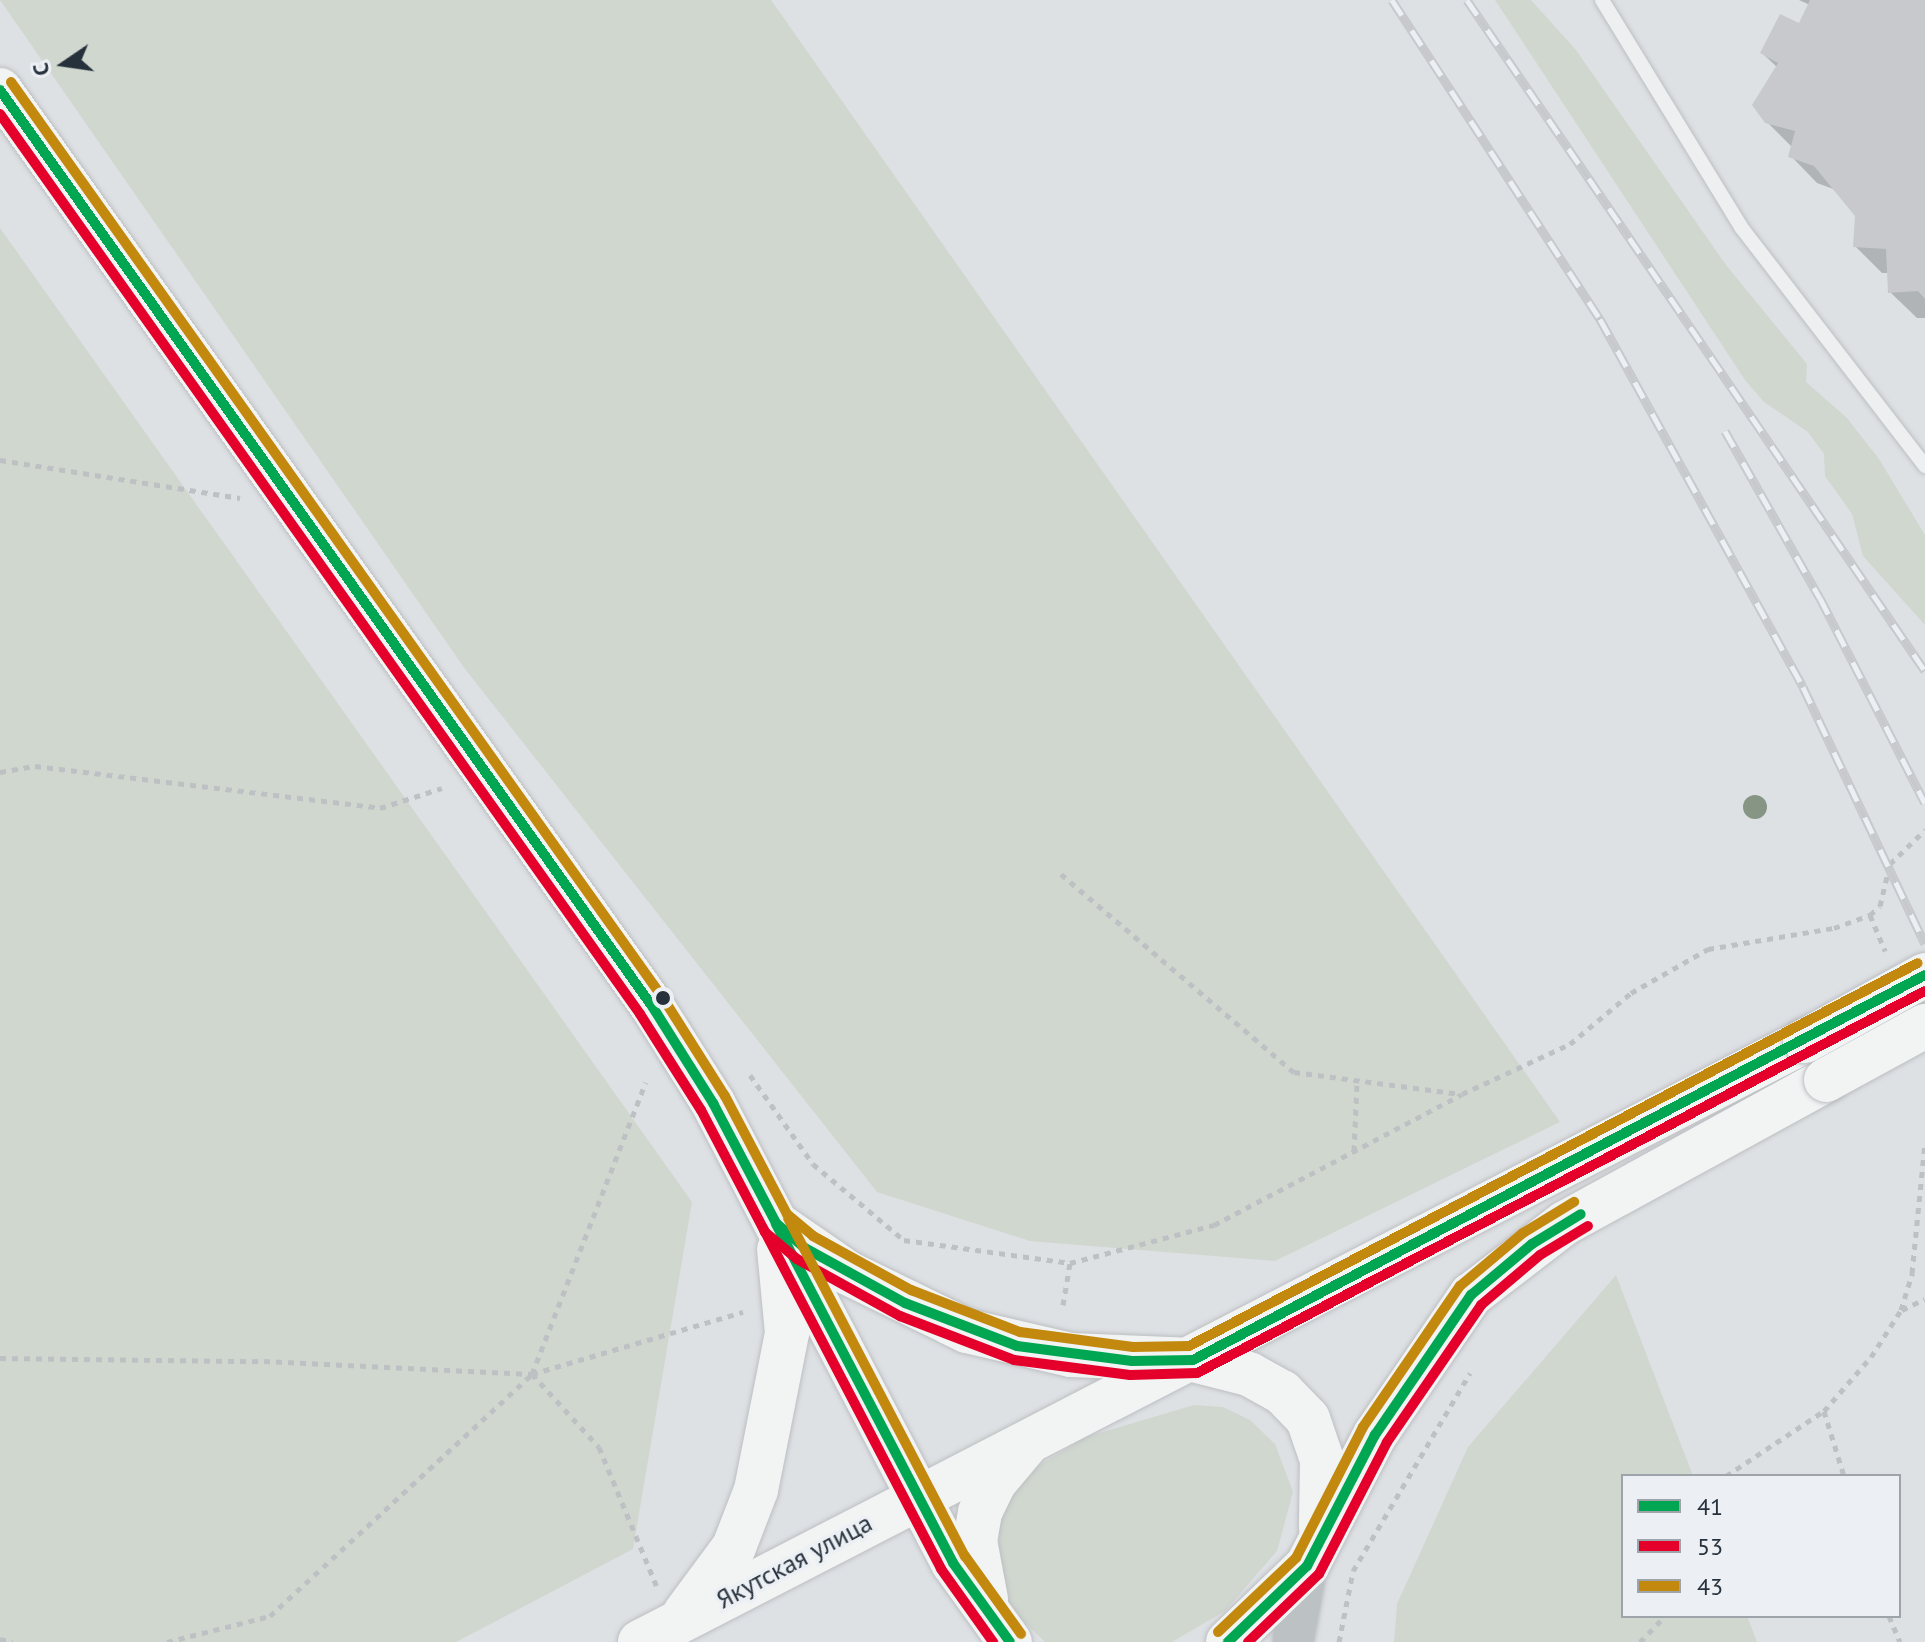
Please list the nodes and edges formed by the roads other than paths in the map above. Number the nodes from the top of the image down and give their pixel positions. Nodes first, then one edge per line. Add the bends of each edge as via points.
1 (1602, 0) edge
2 (0, 90) edge
3 (1925, 466) edge
4 (1925, 975) edge
5 (1925, 1026) edge
6 (776, 1223) junction
7 (1193, 1360) junction
8 (1033, 1436) junction
9 (916, 1496) junction
10 (1313, 1553) junction
11 (669, 1606) junction
12 (1002, 1633) edge
13 (640, 1642) edge
14 (1228, 1642) edge
15 (1293, 1642) edge

1 - 3 lane via 1741,227
2 - 6 main road via 652,1006 713,1103
4 - 7 main road, Якутская улица, bridge
5 - 10 main road, bridge via 1600,1203 1497,1270 1424,1357 1375,1435
6 - 7 main road via 848,1273 967,1331 1071,1355
6 - 9 main road
6 - 11 main road via 787,1333 767,1449 734,1547
7 - 8 main road, Якутская улица
7 - 10 main road via 1249,1374 1282,1392 1308,1419 1322,1460 1325,1502
8 - 9 main road, Якутская улица
8 - 12 main road via 994,1483 980,1512 978,1575
9 - 11 main road, Якутская улица
9 - 12 main road
10 - 14 main road
10 - 15 main road
11 - 13 main road, Якутская улица

